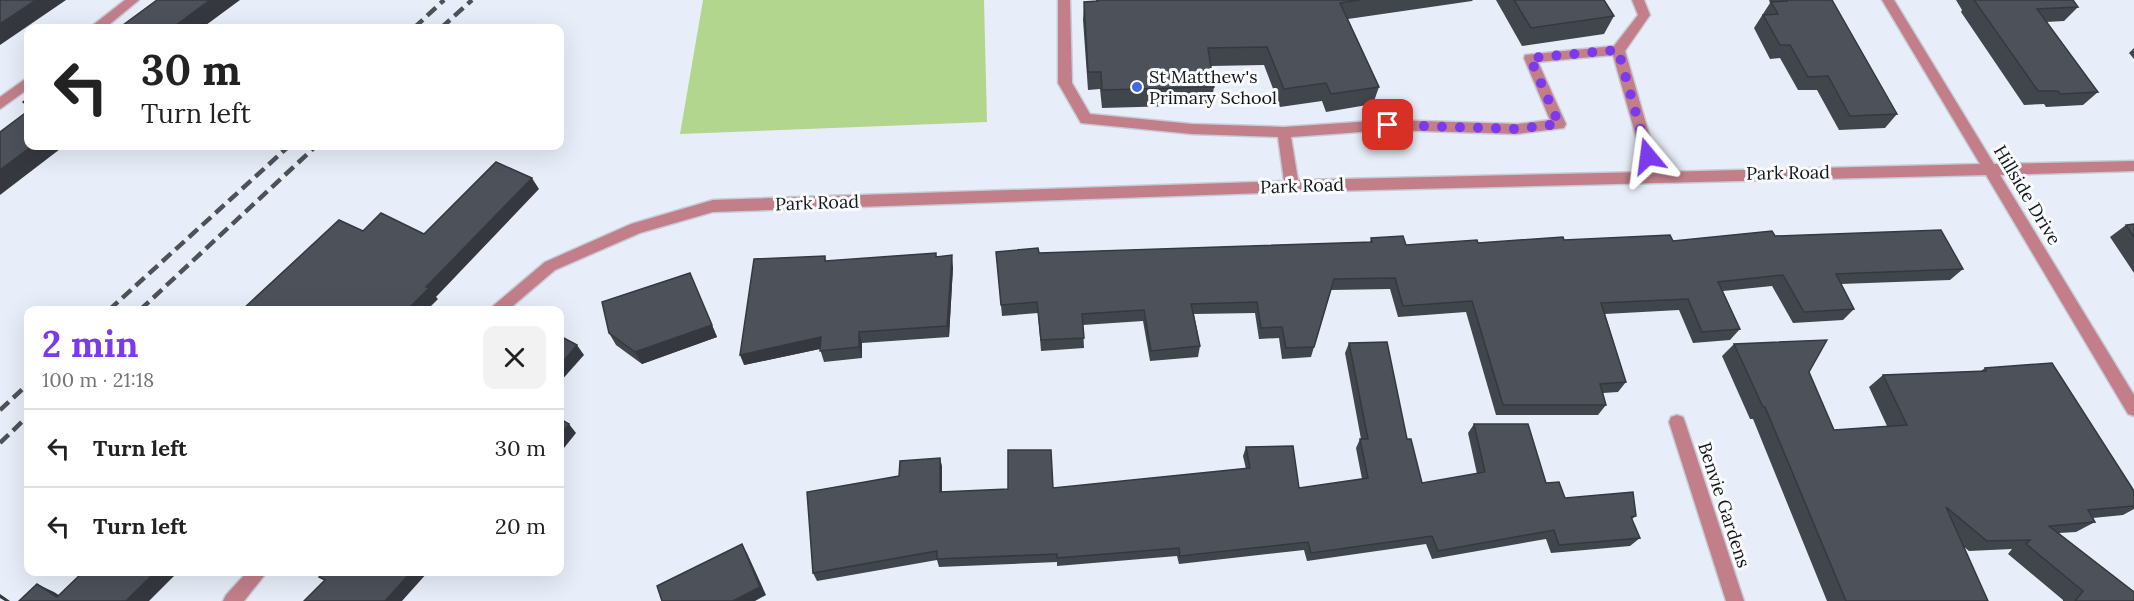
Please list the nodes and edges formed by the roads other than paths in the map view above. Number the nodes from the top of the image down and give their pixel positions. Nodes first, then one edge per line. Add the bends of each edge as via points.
1 (133, 0) edge
2 (1064, 0) edge
3 (1638, 0) edge
4 (1888, 0) edge
5 (102, 24) edge
6 (1618, 50) junction
7 (24, 85) edge
8 (0, 104) edge
9 (1284, 132) junction
10 (2134, 165) edge
11 (1989, 169) junction
12 (1654, 176) junction
13 (1292, 186) junction
14 (503, 306) edge
15 (2134, 409) edge
16 (1677, 422) dead end
17 (254, 576) edge
18 (232, 601) edge
19 (1735, 601) edge

1 - 5 street
2 - 9 street via 1065,83 1086,119 1192,129
3 - 6 street via 1644,15
4 - 11 street, Hillside Drive
6 - 9 street via 1530,58 1559,124 1517,129 1388,125
6 - 12 street
7 - 8 street
9 - 13 street
10 - 11 street, Park Road
11 - 12 street, Park Road
11 - 15 street, Hillside Drive
12 - 13 street, Park Road
13 - 14 street, Park Road via 713,206 636,228 550,266
16 - 19 street, Benvie Gardens
17 - 18 street

